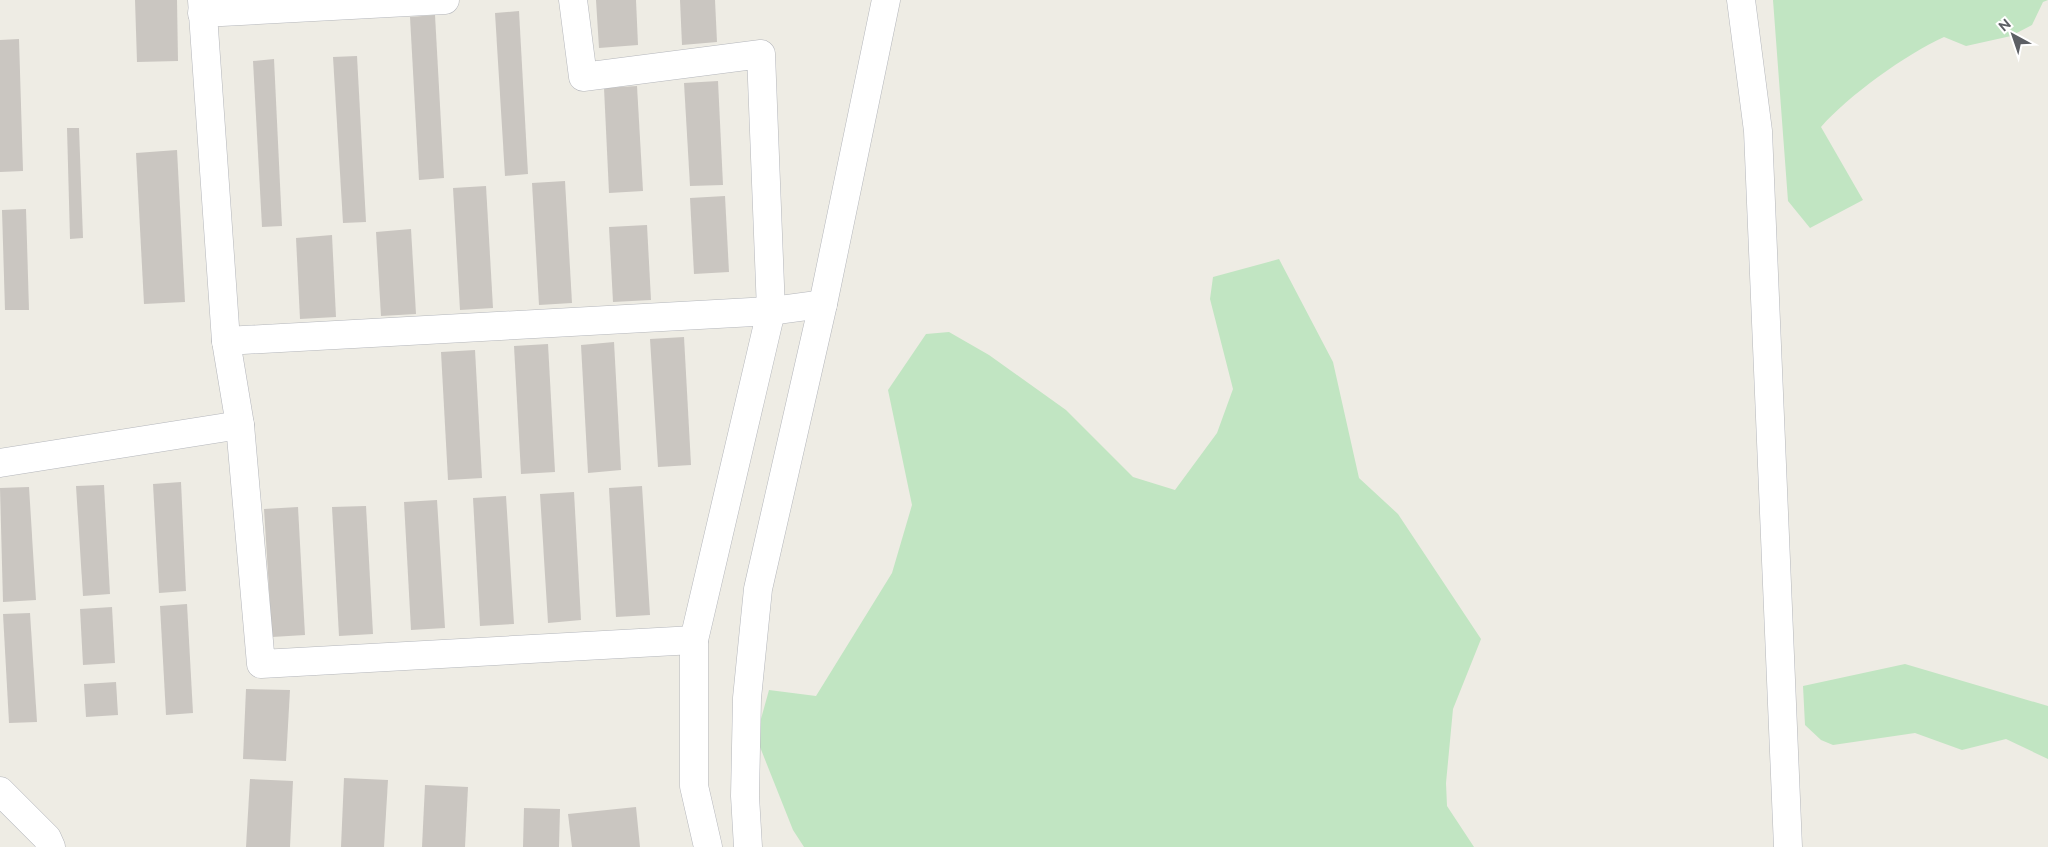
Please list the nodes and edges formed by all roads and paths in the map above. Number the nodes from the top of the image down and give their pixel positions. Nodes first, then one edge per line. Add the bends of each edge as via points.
1 (445, 0) edge
2 (573, 0) edge
3 (886, 0) edge
4 (1741, 0) edge
5 (202, 6) edge
6 (823, 304) junction
7 (771, 311) junction
8 (226, 341) junction
9 (240, 425) junction
10 (0, 462) edge
11 (694, 640) junction
12 (0, 791) edge
13 (51, 847) edge
14 (708, 847) edge
15 (748, 847) edge
16 (1788, 847) edge

1 - 5 street
2 - 7 street via 583,77 761,54
3 - 6 street
4 - 16 street via 1758,132
5 - 8 street
6 - 7 street
6 - 15 street via 758,589 747,698
7 - 8 street
7 - 11 street
8 - 9 street
9 - 10 street
9 - 11 street via 261,664
11 - 14 street via 694,786
12 - 13 street via 47,838

